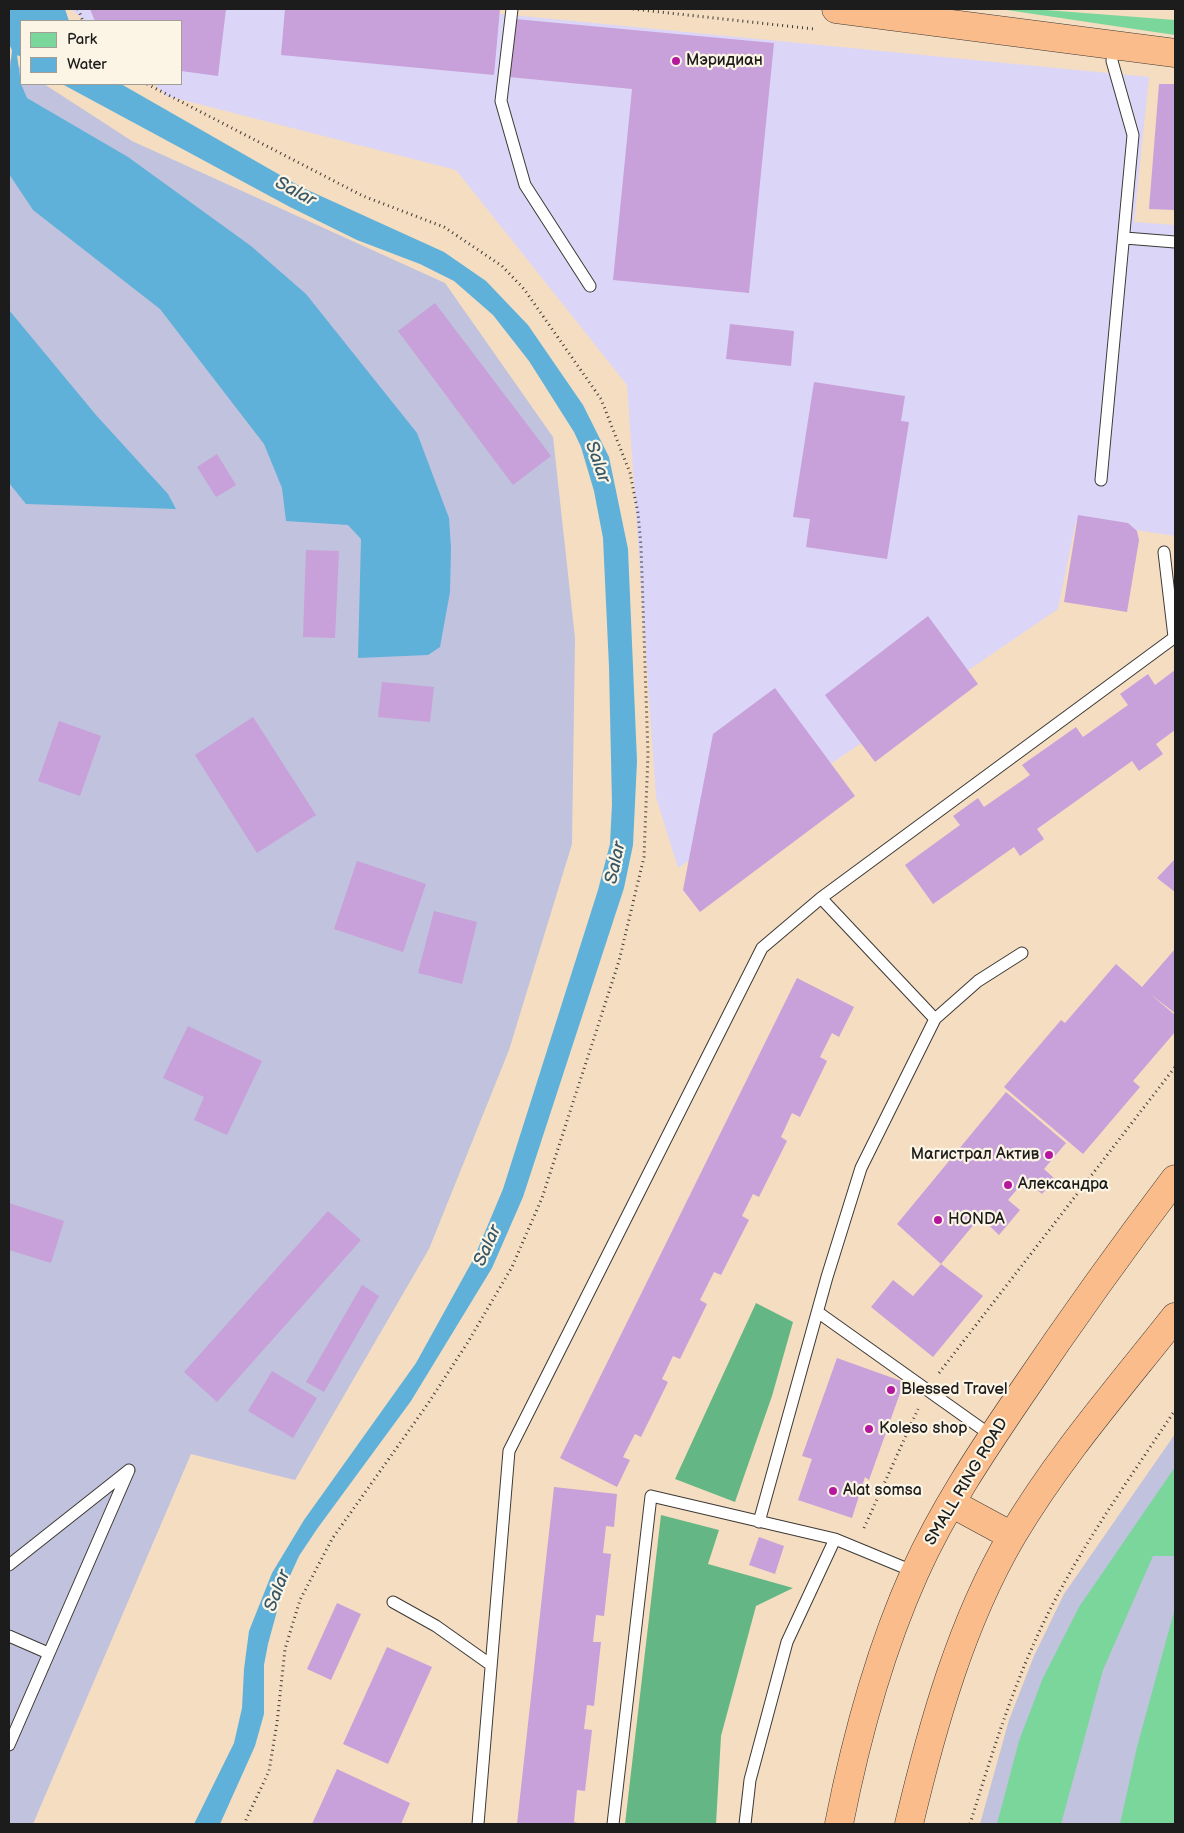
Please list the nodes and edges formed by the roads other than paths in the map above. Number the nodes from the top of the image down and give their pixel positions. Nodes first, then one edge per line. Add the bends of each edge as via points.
1 (512, 9) edge
2 (836, 9) edge
3 (1114, 45) junction
4 (1175, 53) edge
5 (1125, 238) junction
6 (1175, 242) edge
7 (590, 286) dead end
8 (1101, 480) dead end
9 (1164, 552) dead end
10 (1175, 637) edge
11 (821, 898) junction
12 (1022, 953) dead end
13 (935, 1020) junction
14 (1175, 1180) edge
15 (819, 1313) junction
16 (1175, 1317) edge
17 (992, 1436) junction
18 (951, 1503) junction
19 (759, 1522) junction
20 (1012, 1536) junction
21 (835, 1539) junction
22 (9, 1565) edge
23 (915, 1572) junction
24 (393, 1602) dead end
25 (9, 1636) edge
26 (48, 1654) junction
27 (491, 1665) junction
28 (9, 1744) edge
29 (478, 1824) edge
30 (613, 1824) edge
31 (745, 1824) edge
32 (839, 1824) edge
33 (909, 1824) edge

1 - 7 lane via 502,101 525,185
2 - 3 highway
3 - 4 highway
3 - 5 lane via 1112,61 1133,135
5 - 6 lane
5 - 8 lane
9 - 10 lane
10 - 11 lane
11 - 13 lane
11 - 27 lane via 762,948 509,1451
12 - 13 lane via 978,980
13 - 15 lane via 861,1168
14 - 17 highway, SMALL RING ROAD via 1106,1272
15 - 17 lane
15 - 19 lane
16 - 20 highway via 1069,1452
17 - 18 highway, SMALL RING ROAD
18 - 20 highway
18 - 23 highway, SMALL RING ROAD
19 - 21 lane
19 - 30 lane via 651,1496
20 - 33 highway via 975,1613 958,1658 928,1750
21 - 23 lane
21 - 31 lane via 787,1642 750,1780
22 - 26 lane via 130,1470
23 - 32 highway, SMALL RING ROAD via 873,1687
24 - 27 lane via 436,1626
25 - 26 lane
26 - 28 lane
27 - 29 lane

